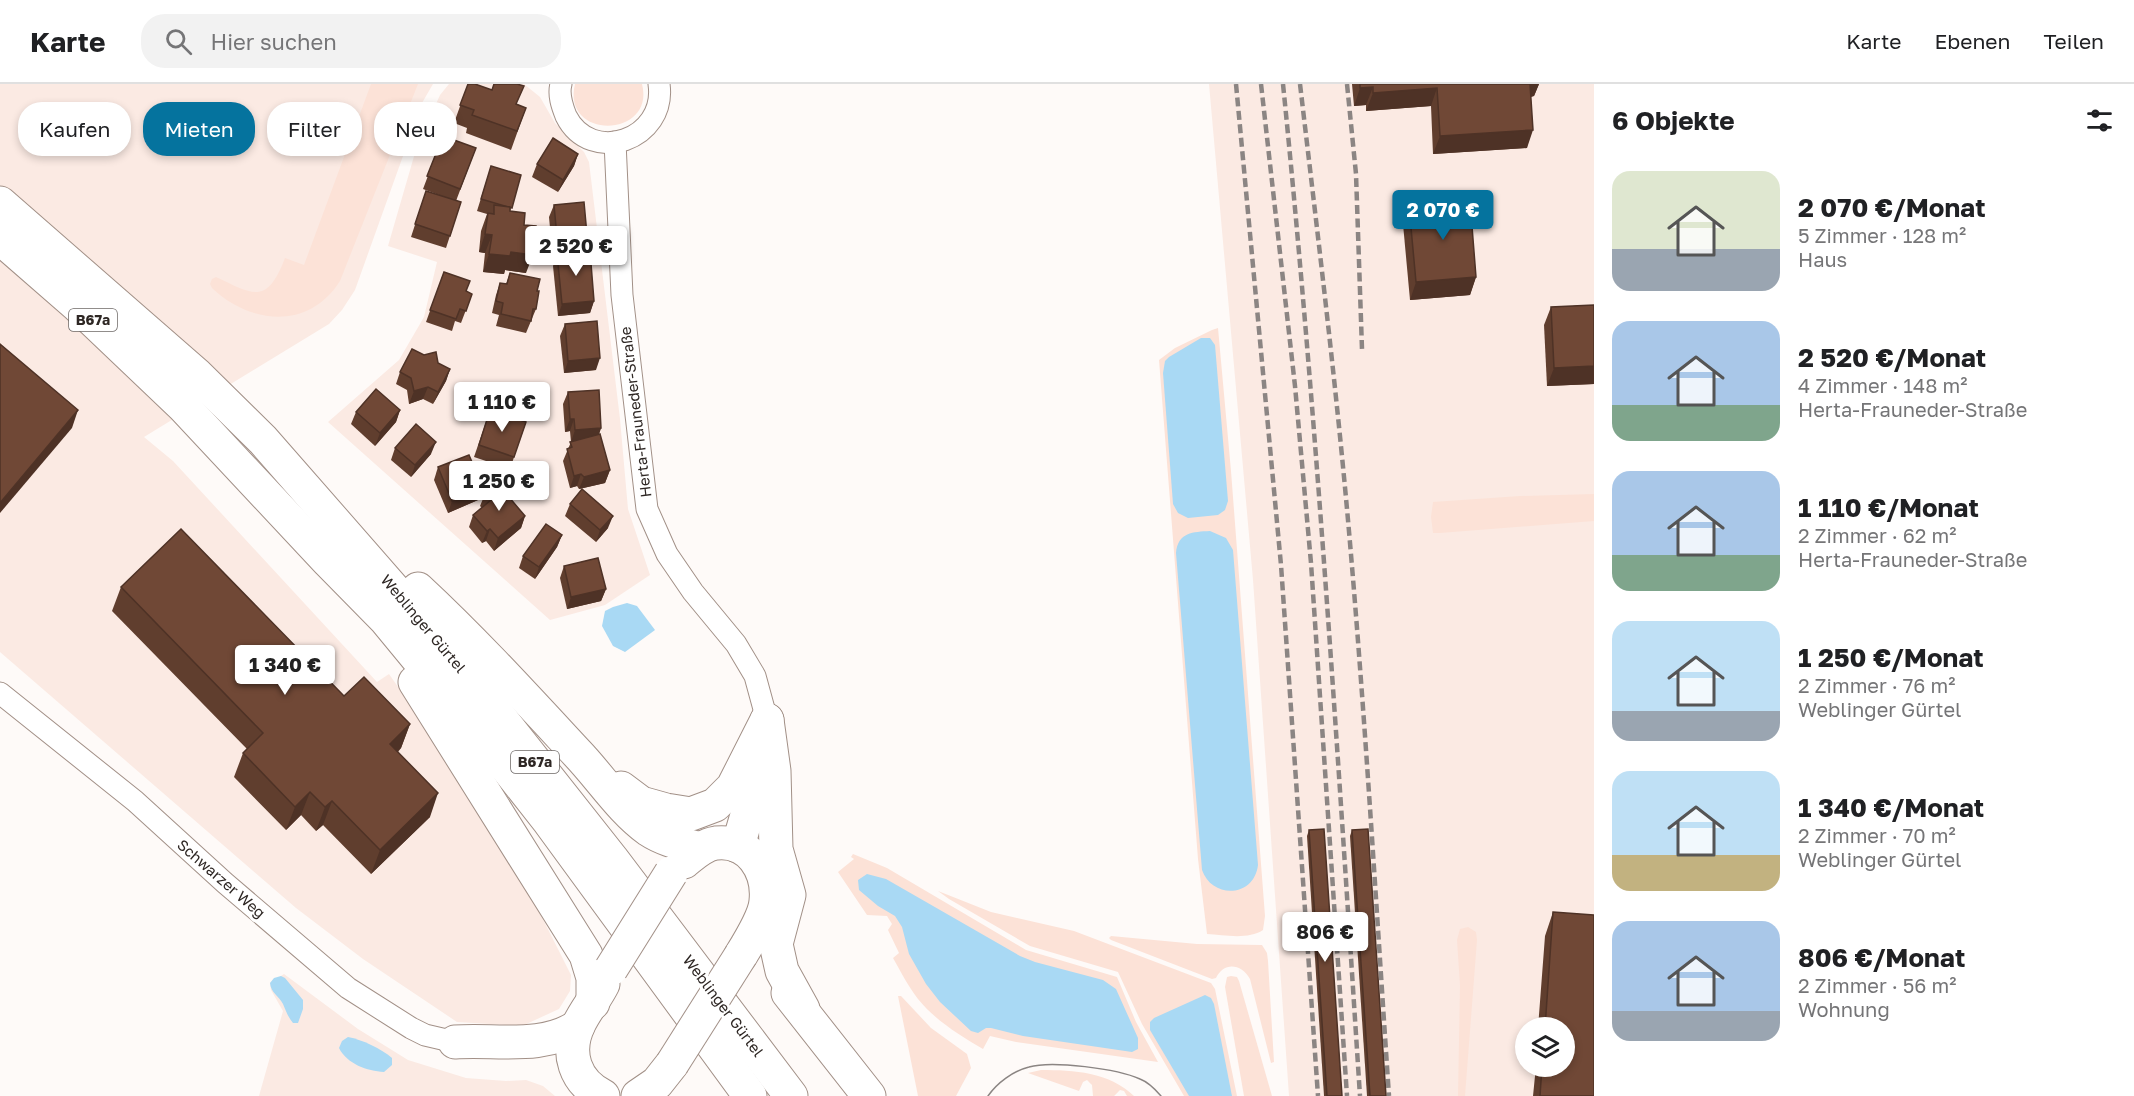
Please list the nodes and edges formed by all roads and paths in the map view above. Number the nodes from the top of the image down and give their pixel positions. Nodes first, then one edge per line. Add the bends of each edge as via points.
1 (561, 84) edge
2 (659, 84) edge
3 (615, 142) junction
4 (0, 203) edge
5 (0, 238) edge
6 (263, 440) junction
7 (328, 561) junction
8 (0, 693) edge
9 (767, 720) junction
10 (587, 764) junction
11 (738, 846) junction
12 (700, 849) junction
13 (746, 946) junction
14 (803, 1010) junction
15 (585, 1014) junction
16 (455, 1042) junction
17 (578, 1079) edge
18 (603, 1096) edge
19 (639, 1096) edge
20 (645, 1096) edge
21 (750, 1096) edge
22 (791, 1096) edge
23 (869, 1096) edge

1 - 3 street via 562,106 570,122 590,138
2 - 3 street via 658,108 652,121 630,139
3 - 9 street, Herta-Frauneder-Straße via 622,294 647,509 667,554 736,644 755,676
4 - 6 main road, Weblinger Gürtel / B67a via 197,375
5 - 7 main road, Weblinger Gürtel / B67a via 183,405
6 - 10 main road via 477,645
6 - 22 main road, Weblinger Gürtel / B67a via 445,648 612,859
7 - 15 main road via 398,656 586,955 593,978
7 - 21 main road, Weblinger Gürtel / B67a via 386,620 504,763
8 - 16 street, Schwarzer Weg via 135,801 348,988 411,1028
9 - 10 main road via 733,787 715,805 691,814 641,803
9 - 11 main road via 766,747
9 - 14 main road via 774,771 776,849 789,895 776,944 782,971
10 - 12 main road via 650,831
11 - 12 main road via 716,843
11 - 13 main road via 755,857 765,877 767,903
12 - 15 main road, bridge via 671,873
13 - 14 main road
13 - 19 main road, bridge via 672,1064 657,1083
14 - 23 main road
15 - 16 main road via 559,1036 530,1041
15 - 17 main road via 573,1044 572,1060
16 - 17 main road via 487,1054 563,1061
17 - 18 main road
19 - 20 main road

